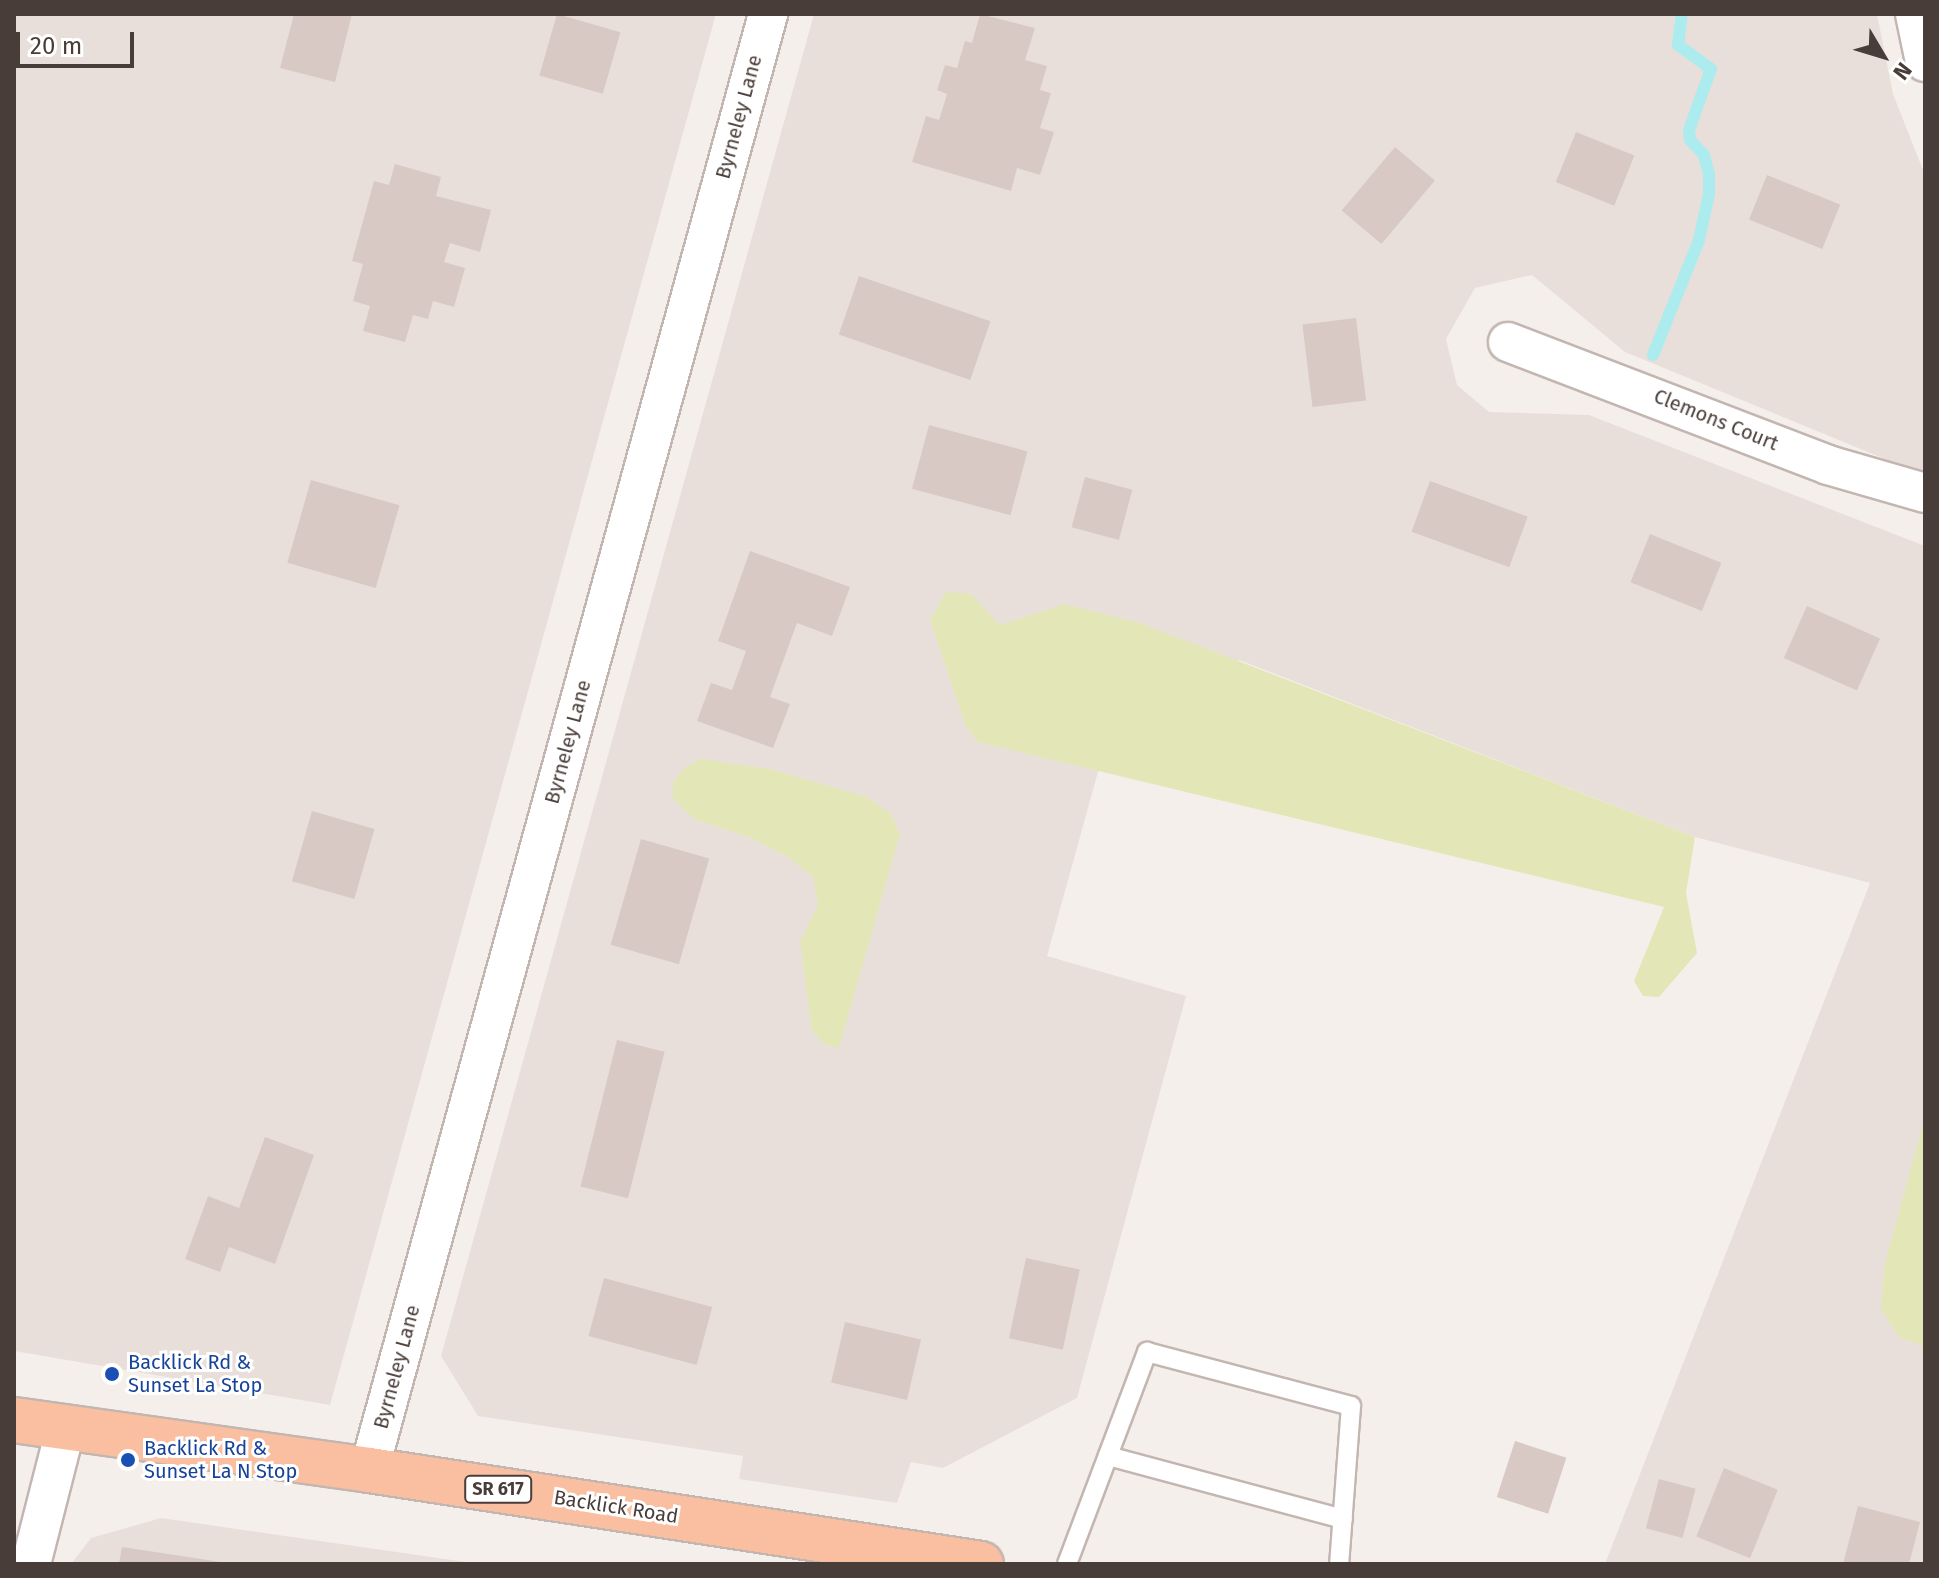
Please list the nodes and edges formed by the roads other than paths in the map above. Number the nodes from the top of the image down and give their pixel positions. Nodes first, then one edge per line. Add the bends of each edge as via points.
1 (768, 14) edge
2 (1915, 14) edge
3 (1925, 62) edge
4 (1508, 342) dead end
5 (1925, 493) edge
6 (14, 1420) edge
7 (66, 1427) junction
8 (1108, 1456) junction
9 (369, 1470) junction
10 (1343, 1519) junction
11 (31, 1564) edge
12 (981, 1564) edge
13 (1067, 1564) edge
14 (1339, 1564) edge

1 - 9 street, Byrneley Lane
2 - 3 street
4 - 5 street, Clemons Court via 1828,465
6 - 7 main road, Backlick Road / SR 617
7 - 9 main road, Backlick Road / SR 617
7 - 11 street
8 - 10 lane
8 - 10 lane via 1147,1352 1337,1402 1351,1406
8 - 13 lane
9 - 12 main road, Backlick Road / SR 617
10 - 14 lane

